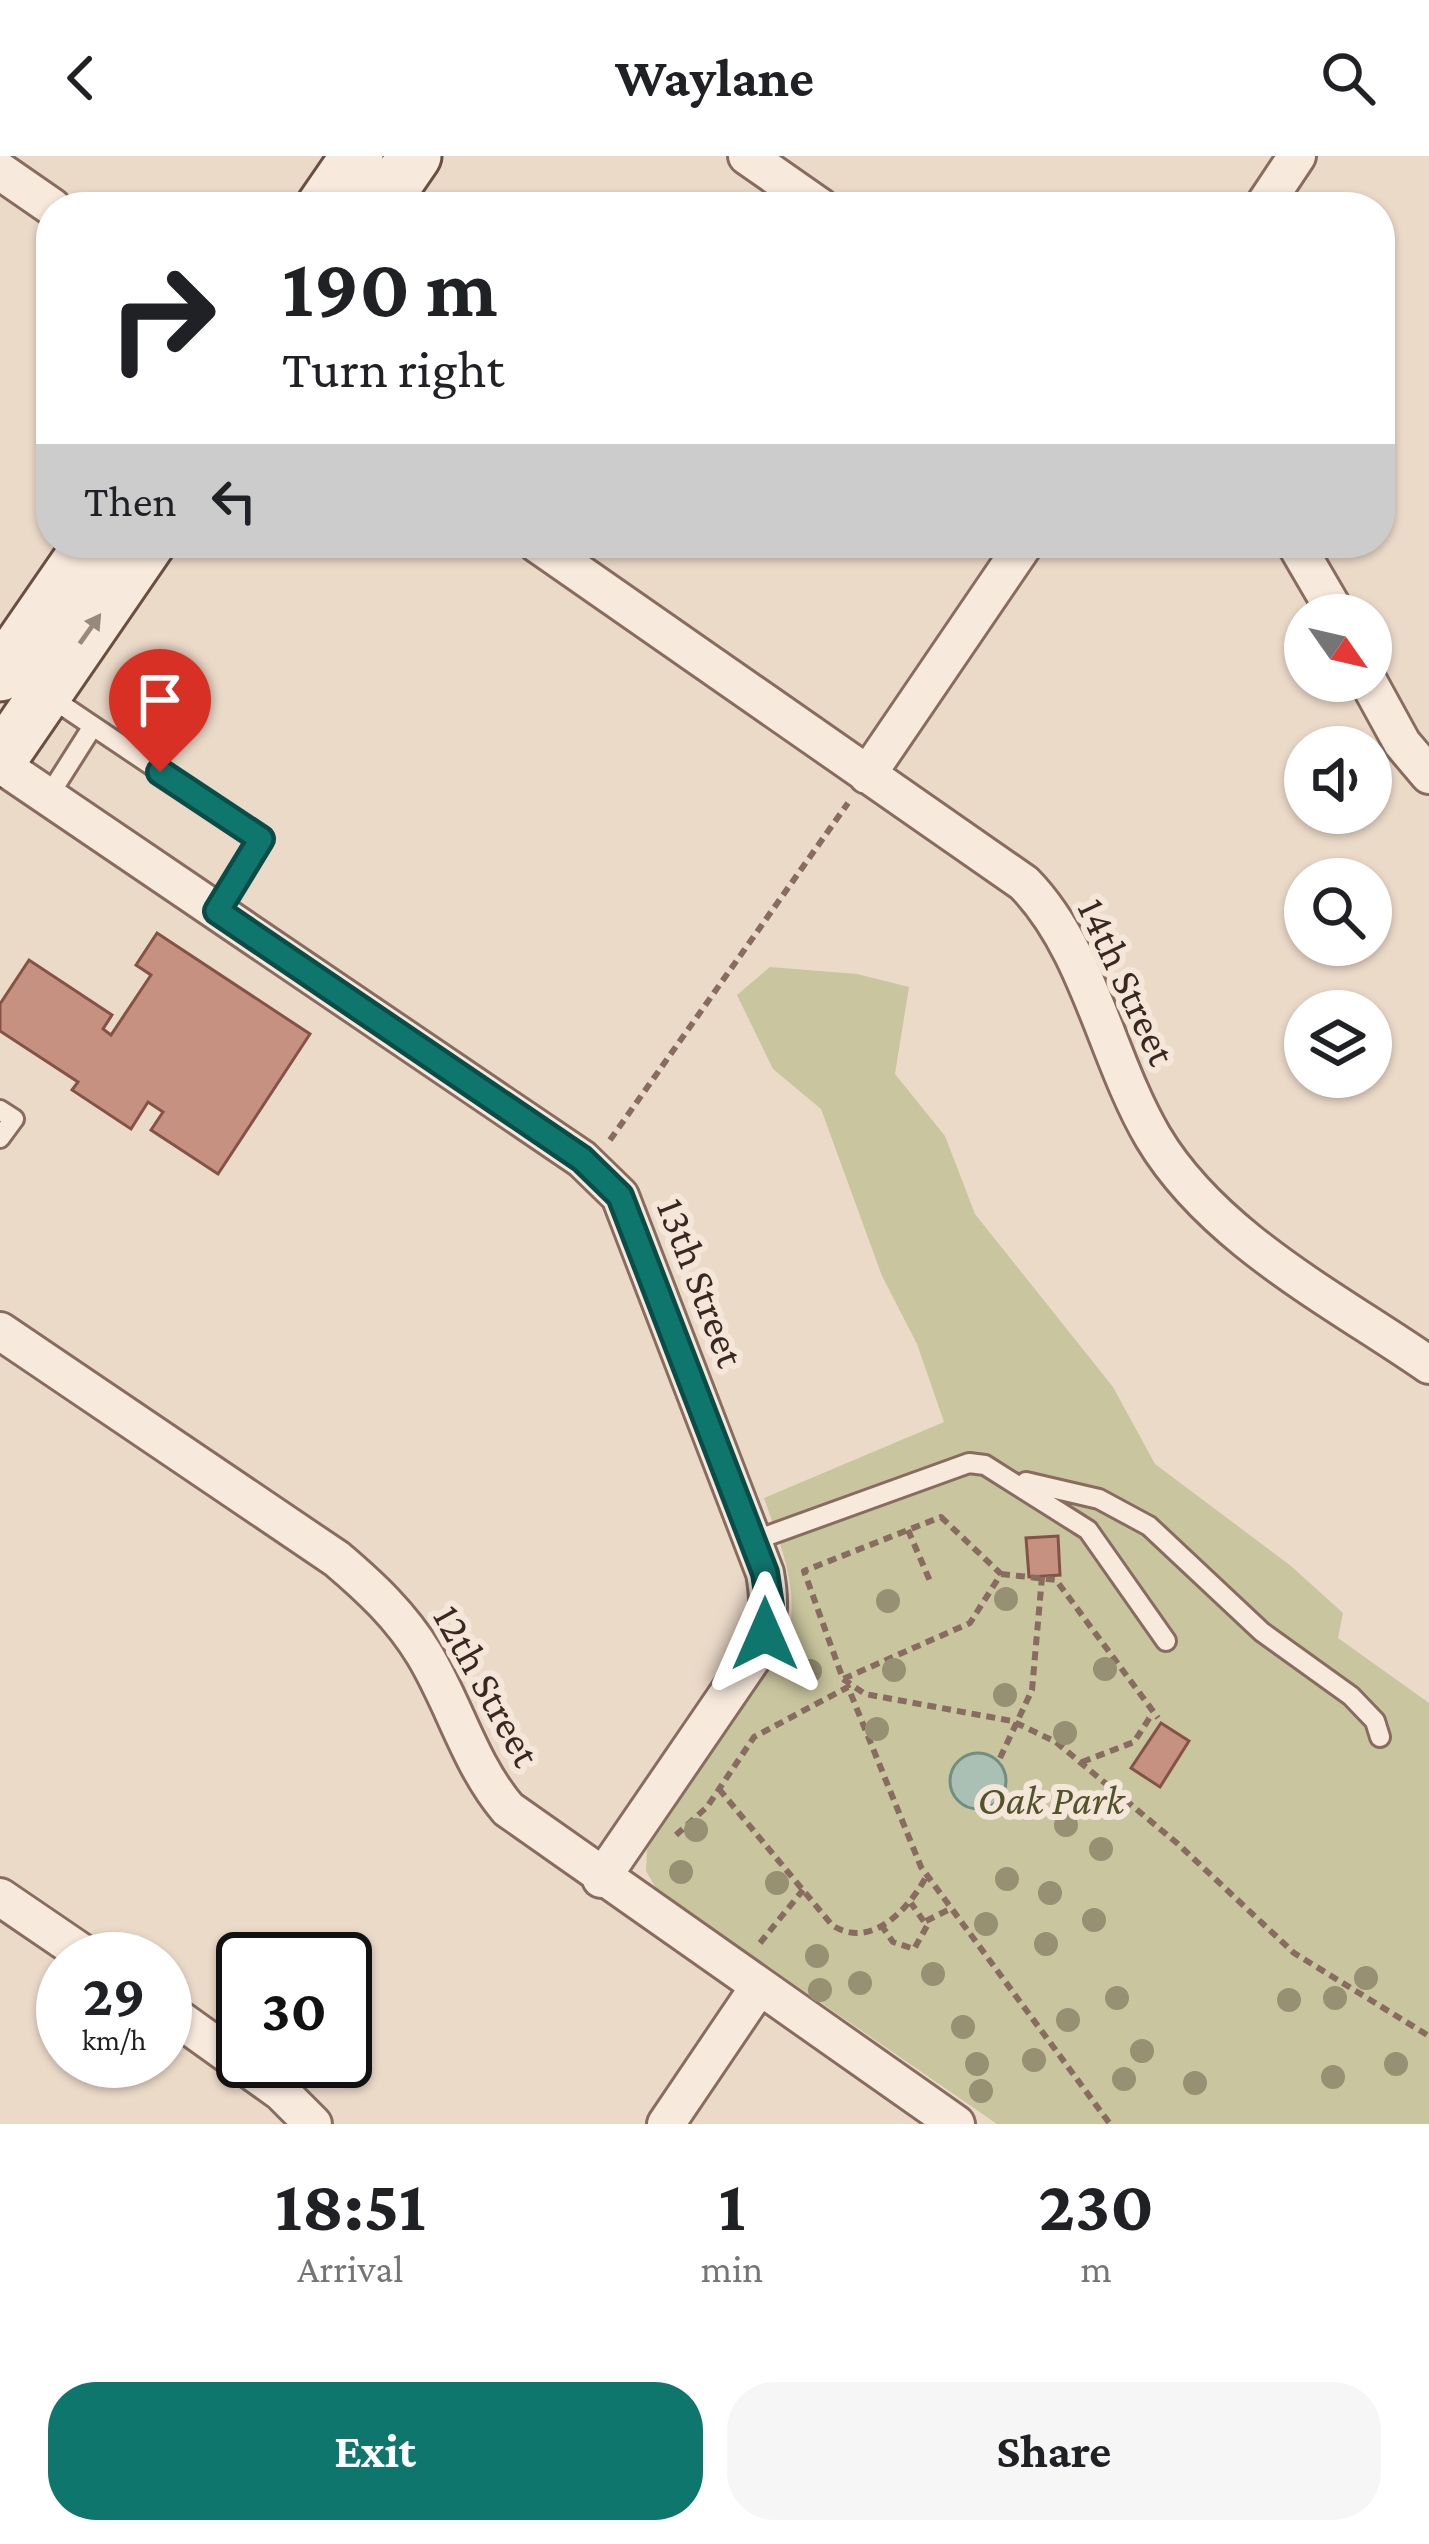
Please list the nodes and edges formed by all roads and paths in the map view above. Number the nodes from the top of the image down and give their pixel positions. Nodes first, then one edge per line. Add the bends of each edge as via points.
1 (357, 156) edge
2 (416, 156) edge
3 (748, 156) edge
4 (1298, 156) edge
5 (0, 171) edge
6 (332, 192) edge
7 (391, 192) edge
8 (799, 192) edge
9 (1273, 192) edge
10 (36, 196) edge
11 (84, 558) edge
12 (135, 558) edge
13 (557, 558) edge
14 (1015, 558) edge
15 (1304, 558) edge
16 (1325, 594) edge
17 (22, 684) edge
18 (1380, 702) edge
19 (93, 726) junction
20 (0, 762) edge
21 (867, 775) junction
22 (1429, 775) edge
23 (48, 796) junction
24 (217, 911) junction
25 (0, 1110) edge
26 (0, 1138) edge
27 (592, 1166) junction
28 (0, 1331) edge
29 (1429, 1365) edge
30 (1015, 1480) junction
31 (908, 1530) junction
32 (753, 1540) junction
33 (1001, 1574) junction
34 (1042, 1577) junction
35 (930, 1581) dead end
36 (1166, 1641) dead end
37 (846, 1683) junction
38 (1017, 1724) junction
39 (1380, 1737) dead end
40 (1000, 1758) dead end
41 (1082, 1762) junction
42 (719, 1790) junction
43 (667, 1844) dead end
44 (927, 1875) junction
45 (601, 1880) junction
46 (803, 1890) junction
47 (0, 1897) edge
48 (910, 1903) junction
49 (952, 1908) junction
50 (926, 1922) junction
51 (881, 1925) junction
52 (51, 1932) edge
53 (747, 1980) junction
54 (192, 2027) edge
55 (1429, 2036) edge
56 (313, 2124) edge
57 (666, 2124) edge
58 (956, 2124) edge
59 (1110, 2124) edge

1 - 6 main road
2 - 7 main road
3 - 8 street
4 - 9 street
5 - 10 street
11 - 17 main road
17 -> 12 main road
13 - 21 street, 14th Street
14 - 21 street
15 - 16 street
17 - 19 lane
17 - 20 main road
18 - 22 street
19 - 23 lane
19 - 24 lane via 261,839
20 - 23 street, 13th Street
21 - 27 path
21 - 29 street, 14th Street via 1042,902 1129,1093 1190,1186 1268,1253
23 - 24 street, 13th Street
24 - 27 street, 13th Street
25 - 26 lane via 14,1119
27 - 32 street, 13th Street via 620,1196 637,1233
28 - 45 street, 12th Street via 377,1592 426,1657 491,1789
30 - 32 lane via 969,1463
30 - 36 lane via 1088,1530
30 - 39 lane via 1099,1498 1149,1526 1262,1632 1351,1696
31 - 33 path via 940,1517
31 - 35 path
31 - 37 path via 804,1571
32 - 45 street, 13th Street via 770,1606 765,1634
33 - 34 path
33 - 37 path via 970,1623
34 - 38 path via 1032,1690
34 - 41 path via 1056,1580 1155,1716 1134,1742
37 - 38 path
37 - 42 path via 766,1728
37 - 44 path
38 - 40 path
38 - 41 path
41 - 55 path via 1294,1953
42 - 43 path
42 - 46 path
44 - 48 path
44 - 49 path
45 - 53 street, 12th Street
46 - 51 path via 841,1931
46 - 53 path
47 - 52 street
48 - 50 path
48 - 51 path
49 - 50 path
49 - 59 path
50 - 51 path via 925,1938 909,1949
53 - 57 street
53 - 58 street, 12th Street
54 - 56 street

